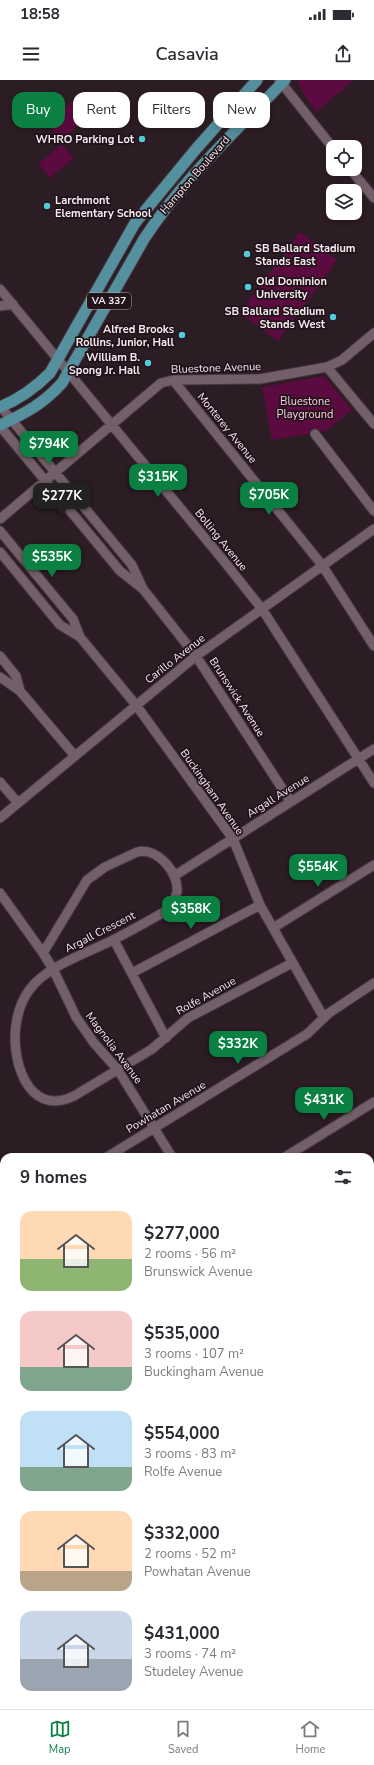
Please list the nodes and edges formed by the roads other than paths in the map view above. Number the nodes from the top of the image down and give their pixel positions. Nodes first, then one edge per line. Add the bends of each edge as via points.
1 (257, 80) edge
2 (282, 81) edge
3 (327, 140) edge
4 (356, 176) edge
5 (374, 198) edge
6 (0, 289) edge
7 (13, 304) junction
8 (0, 306) edge
9 (374, 333) edge
10 (59, 360) junction
11 (327, 367) junction
12 (69, 374) junction
13 (173, 380) junction
14 (0, 407) edge
15 (12, 420) junction
16 (374, 424) edge
17 (0, 425) edge
18 (111, 426) junction
19 (315, 434) dead end
20 (56, 473) junction
21 (45, 481) junction
22 (374, 511) edge
23 (0, 519) edge
24 (374, 529) edge
25 (0, 531) edge
26 (0, 552) edge
27 (322, 565) junction
28 (143, 589) junction
29 (262, 609) junction
30 (80, 637) junction
31 (374, 646) edge
32 (0, 656) edge
33 (196, 656) junction
34 (0, 677) edge
35 (20, 691) junction
36 (136, 705) junction
37 (374, 749) edge
38 (75, 756) junction
39 (358, 759) junction
40 (0, 782) edge
41 (374, 784) edge
42 (291, 802) junction
43 (18, 803) junction
44 (0, 818) edge
45 (233, 839) junction
46 (374, 865) edge
47 (174, 876) junction
48 (0, 893) edge
49 (260, 905) junction
50 (273, 928) junction
51 (114, 940) junction
52 (44, 953) junction
53 (292, 963) junction
54 (53, 969) junction
55 (132, 973) junction
56 (374, 983) edge
57 (324, 1018) junction
58 (166, 1038) junction
59 (118, 1070) junction
60 (374, 1102) edge
61 (155, 1128) junction
62 (114, 1153) edge
63 (170, 1153) edge
64 (292, 1153) edge

1 - 10 main road, Hampton Boulevard / VA 337 via 165,184 135,223
2 - 3 street
2 - 12 main road, Hampton Boulevard / VA 337 via 223,142 155,221
4 - 5 street
6 - 7 street, Bolling Avenue
7 - 8 street
7 - 10 street, Bolling Avenue
9 - 11 street, Bluestone Avenue via 342,360
10 - 12 street, Bolling Avenue
10 - 14 main road, Hampton Boulevard / VA 337 via 33,390
11 - 13 street, Bluestone Avenue via 260,379
11 - 16 street
12 - 15 main road, Hampton Boulevard / VA 337 via 46,400
12 - 18 street, Bolling Avenue
13 - 18 street, Bluestone Avenue via 161,383
13 - 27 street, Monterey Avenue
14 - 15 street, Brunswick Avenue
15 - 17 main road, Hampton Boulevard / VA 337
15 - 20 street, Brunswick Avenue
17 - 21 street, Brunswick Avenue
18 - 20 street, Bluestone Avenue
18 - 29 street, Bolling Avenue
19 - 22 street
20 - 21 street, Bluestone Avenue
20 - 28 street, Brunswick Avenue via 132,565
21 - 23 street, Bluestone Avenue
21 - 28 street, Brunswick Avenue via 120,571
24 - 27 street, Carillo Avenue
25 - 30 street, Buckingham Avenue via 73,619
26 - 30 street, Buckingham Avenue via 60,625
27 - 29 street, Carillo Avenue
27 - 31 street, Monterey Avenue
28 - 33 street, Brunswick Avenue
29 - 33 street, Carillo Avenue
29 - 39 street, Bolling Avenue
30 - 36 street, Buckingham Avenue
32 - 35 street via 16,676
33 - 36 street, Carillo Avenue
33 - 42 street, Brunswick Avenue
34 - 35 street
35 - 38 street
36 - 38 street, Carillo Avenue
36 - 45 street, Buckingham Avenue
37 - 39 street, Argall Avenue
38 - 43 street, Carillo Avenue
39 - 41 street, Bolling Avenue
39 - 42 street, Argall Avenue
40 - 43 street
42 - 45 street, Argall Avenue
43 - 44 street, Carillo Avenue
45 - 47 street, Argall Avenue
45 - 49 street, Buckingham Avenue
46 - 50 street
47 - 51 street, Argall Crescent via 177,890 172,904 166,911
47 - 52 street via 163,861 148,851 137,852 105,867 88,880
48 - 52 street, Magnolia Avenue
49 - 50 street, Buckingham Avenue
49 - 55 street
50 - 53 street, Buckingham Avenue
51 - 54 street, Argall Crescent
51 - 55 street
52 - 54 street, Magnolia Avenue
53 - 57 street, Buckingham Avenue
53 - 58 street, Rolfe Avenue via 188,1018
54 - 59 street, Magnolia Avenue via 76,1017
54 - 59 street, Argall Crescent via 30,988 16,1020 15,1049 19,1067 27,1084 42,1098 60,1101 74,1096
55 - 58 street
56 - 57 street, Powhatan Avenue
57 - 61 street, Powhatan Avenue via 307,1034
58 - 59 street, Rolfe Avenue
59 - 61 street, Magnolia Avenue
60 - 64 street
61 - 62 street, Powhatan Avenue
61 - 63 street, Magnolia Avenue

